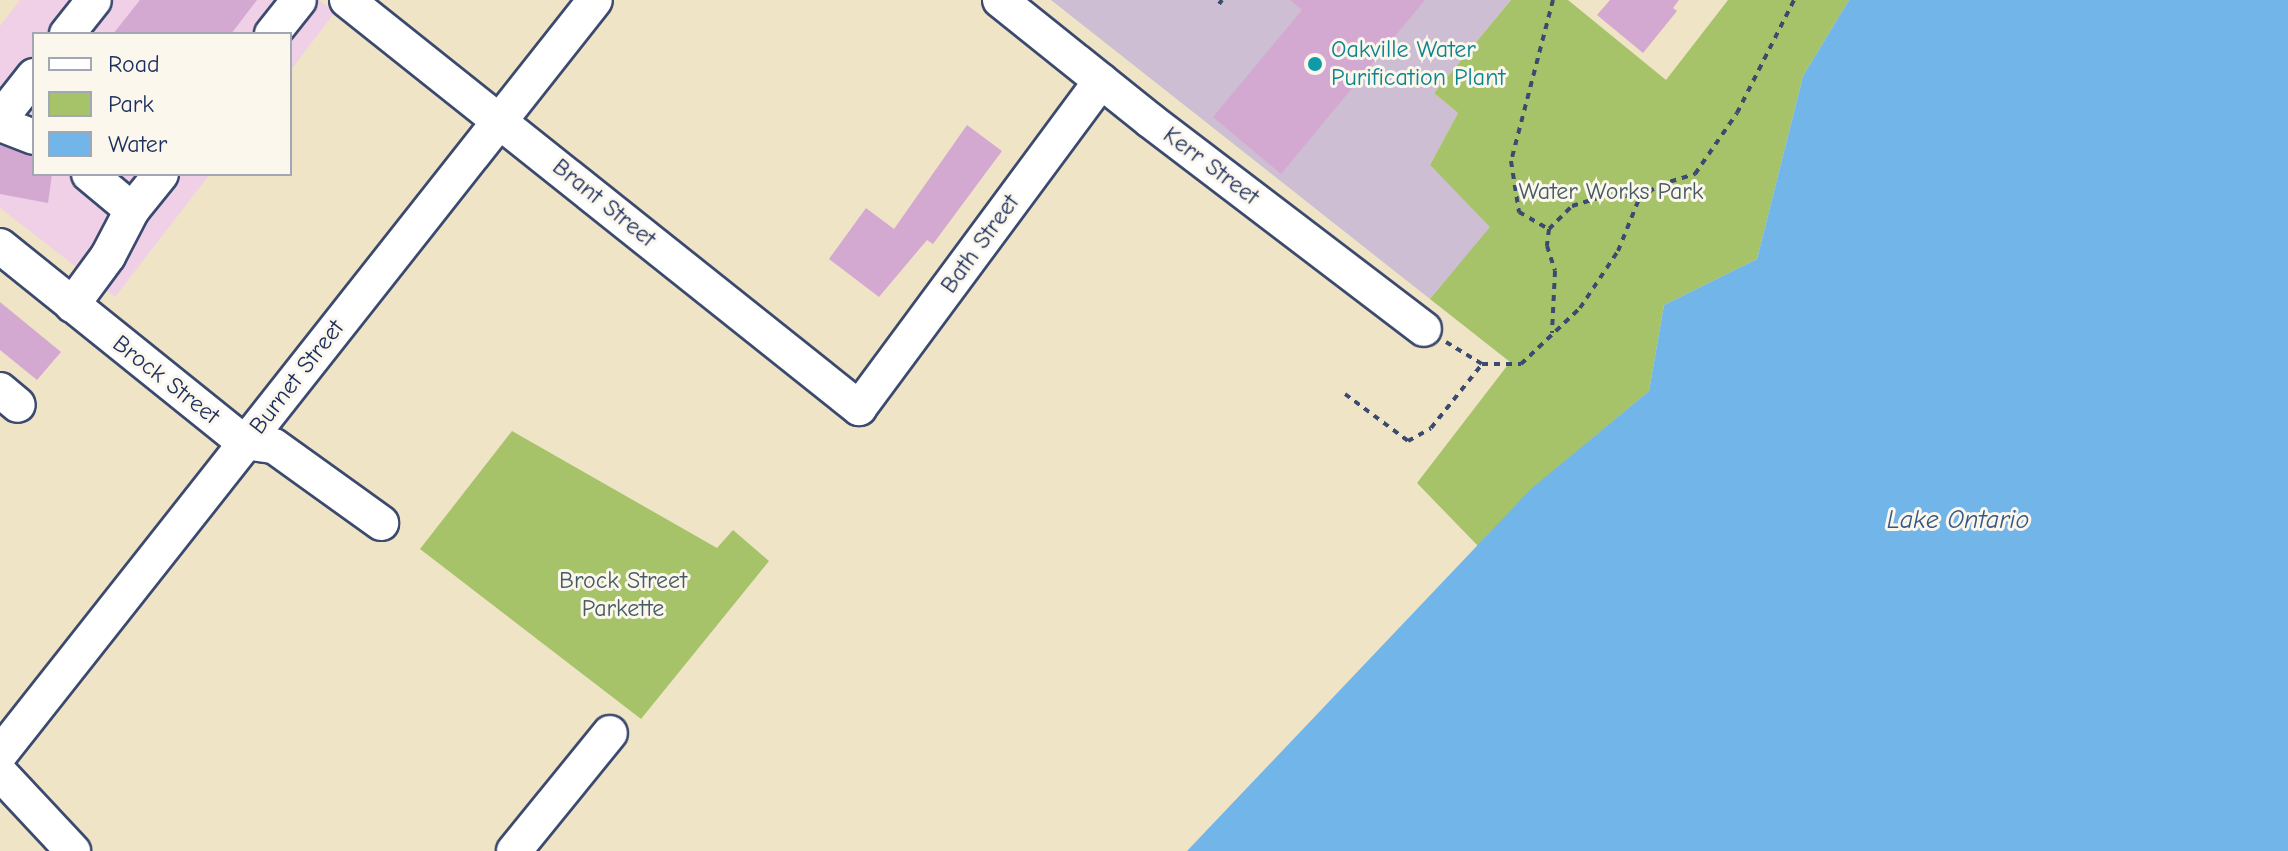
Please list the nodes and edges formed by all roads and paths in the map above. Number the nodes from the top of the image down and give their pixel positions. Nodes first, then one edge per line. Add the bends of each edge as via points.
1 (94, 0) edge
2 (299, 0) edge
3 (347, 0) edge
4 (595, 0) edge
5 (1000, 0) edge
6 (1553, 0) edge
7 (1794, 0) edge
8 (69, 32) edge
9 (274, 32) edge
10 (32, 79) edge
11 (1101, 81) junction
12 (501, 120) junction
13 (0, 122) edge
14 (32, 136) edge
15 (91, 176) edge
16 (159, 176) edge
17 (1639, 199) junction
18 (132, 210) junction
19 (1549, 229) junction
20 (1, 250) edge
21 (72, 305) junction
22 (1424, 329) joint
23 (1552, 334) junction
24 (1482, 364) junction
25 (1345, 394) dead end
26 (859, 408) joint
27 (244, 442) junction
28 (381, 523) dead end
29 (610, 733) dead end
30 (0, 754) edge
31 (0, 773) edge
32 (59, 846) edge
33 (514, 851) edge

1 - 8 street
2 - 9 street
3 - 12 street, Brant Street
4 - 12 street, Burnet Street
5 - 11 street, Kerr Street
6 - 19 path via 1511,161 1519,212
7 - 17 path via 1737,113 1695,174 1659,185
10 - 13 street
11 - 22 street, Kerr Street
11 - 26 street, Bath Street
12 - 26 street, Brant Street
12 - 27 street, Burnet Street
13 - 14 street
15 - 18 street
16 - 18 street
17 - 19 path via 1614,193 1572,206
17 - 23 path via 1618,251 1580,308
18 - 21 street via 108,256
19 - 23 path via 1547,246 1555,271
20 - 21 street, Brock Street
21 - 27 street, Brock Street
22 - 24 path
23 - 24 path via 1521,364
24 - 25 path via 1431,428 1408,441
27 - 28 street, Brock Street via 274,446
27 - 30 street, Burnet Street
29 - 33 street
31 - 32 street

